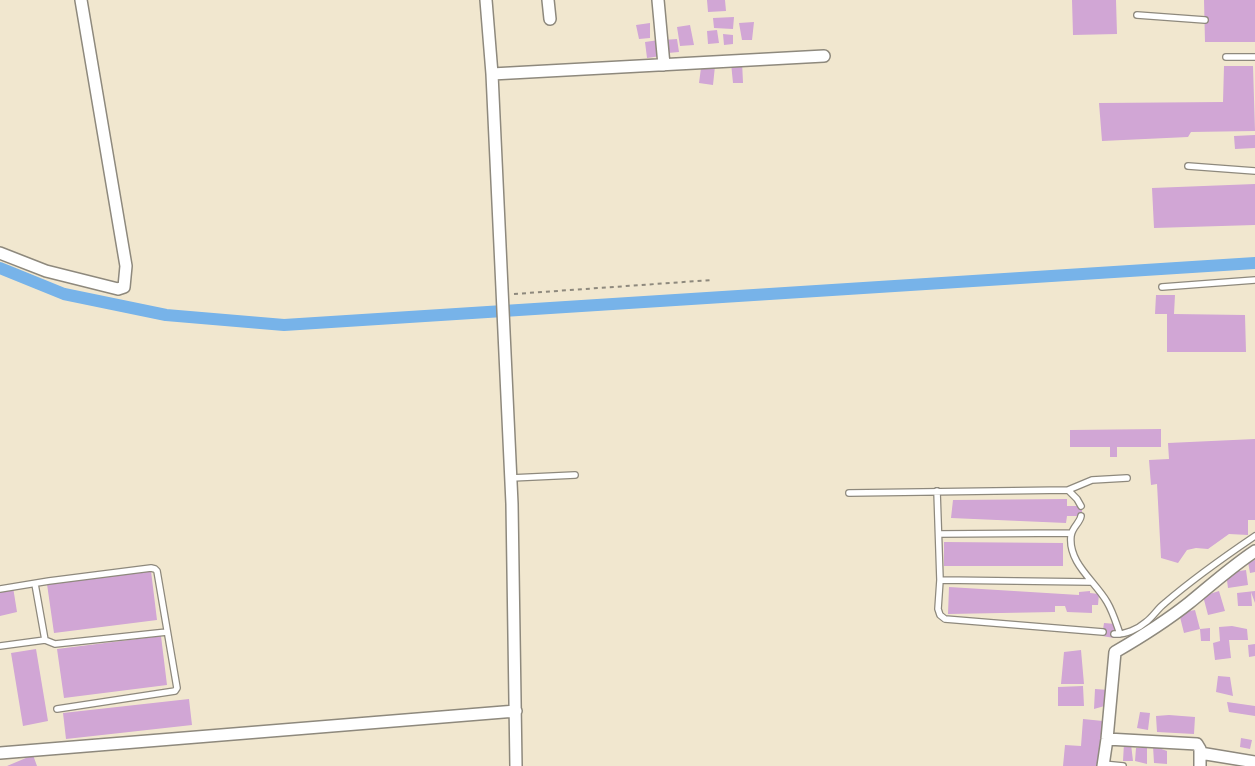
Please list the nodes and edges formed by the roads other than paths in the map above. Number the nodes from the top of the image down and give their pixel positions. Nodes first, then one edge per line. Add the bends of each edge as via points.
1 (80, 0) edge
2 (486, 0) edge
3 (548, 0) edge
4 (658, 0) edge
5 (1137, 16) dead end
6 (550, 19) dead end
7 (1204, 20) dead end
8 (824, 56) dead end
9 (1226, 57) dead end
10 (1255, 57) edge
11 (664, 65) junction
12 (492, 74) junction
13 (1188, 166) dead end
14 (1255, 171) edge
15 (0, 252) edge
16 (1255, 280) edge
17 (1162, 287) dead end
18 (574, 475) dead end
19 (511, 478) junction
20 (1127, 478) dead end
21 (1068, 490) junction
22 (937, 491) junction
23 (849, 493) dead end
24 (1081, 506) dead end
25 (1081, 516) dead end
26 (1071, 533) junction
27 (939, 534) junction
28 (1255, 536) edge
29 (1255, 551) edge
30 (940, 580) junction
31 (1091, 582) junction
32 (35, 584) junction
33 (0, 589) edge
34 (167, 632) junction
35 (1103, 632) dead end
36 (45, 640) junction
37 (0, 646) edge
38 (56, 709) dead end
39 (516, 710) junction
40 (1107, 739) junction
41 (0, 753) edge
42 (1200, 753) junction
43 (1255, 762) edge
44 (1103, 765) edge
45 (516, 766) edge
46 (1124, 766) edge
47 (1200, 766) edge

1 - 15 street via 126,266 124,287 118,289 46,271
2 - 12 street
3 - 6 street
4 - 11 street
5 - 7 lane
8 - 11 street
9 - 10 lane
11 - 12 street
12 - 19 street
13 - 14 lane
16 - 17 lane
18 - 19 lane
19 - 39 street
20 - 21 lane via 1092,480
21 - 22 lane
21 - 24 lane
22 - 23 lane
22 - 27 lane
25 - 26 lane
26 - 27 lane
26 - 31 lane via 1072,550
27 - 30 lane
28 - 31 lane via 1207,568 1132,631 1117,634 1107,601
29 - 40 street via 1165,621 1115,652
30 - 31 lane
30 - 35 lane via 938,608 945,619
32 - 33 lane
32 - 34 lane via 155,568
32 - 36 lane
34 - 36 lane via 55,644
34 - 38 lane via 175,691
36 - 37 lane
39 - 41 street
39 - 45 street
40 - 42 street via 1197,744
40 - 44 street
42 - 43 street
42 - 47 street
44 - 46 lane

